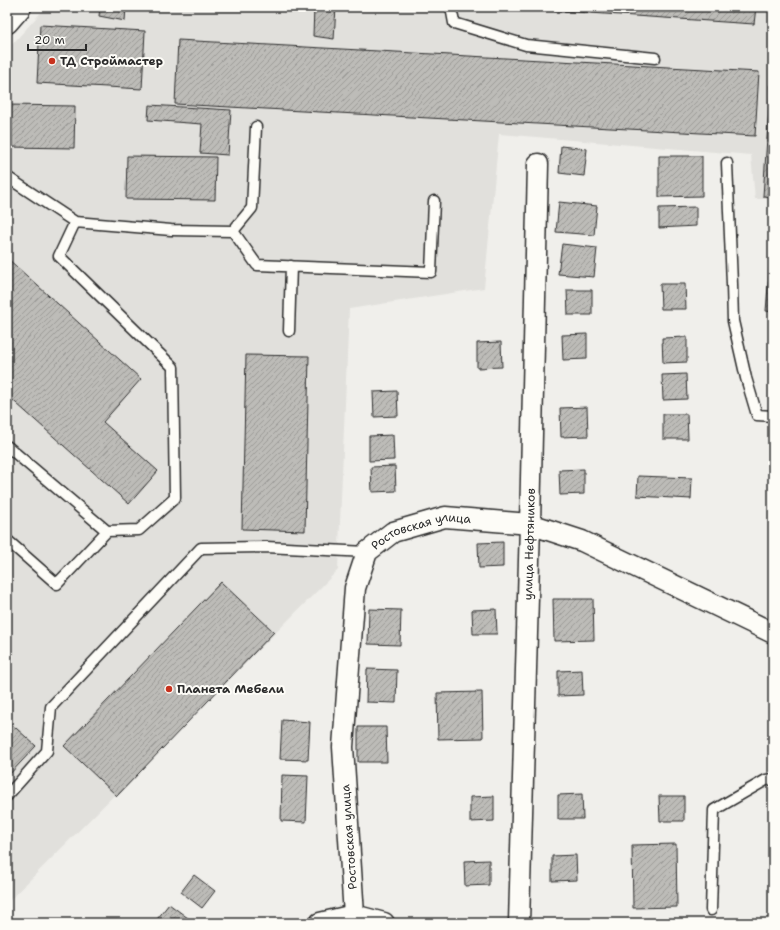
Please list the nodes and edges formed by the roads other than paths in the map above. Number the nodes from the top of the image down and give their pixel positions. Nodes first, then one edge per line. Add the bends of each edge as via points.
1 (20, 7) edge
2 (451, 7) edge
3 (7, 22) edge
4 (655, 58) dead end
5 (256, 127) dead end
6 (727, 163) dead end
7 (538, 164) dead end
8 (7, 177) edge
9 (434, 201) dead end
10 (75, 222) junction
11 (233, 231) junction
12 (291, 266) junction
13 (289, 331) dead end
14 (773, 416) edge
15 (7, 446) edge
16 (530, 524) junction
17 (107, 531) junction
18 (7, 540) edge
19 (367, 552) junction
20 (773, 633) edge
21 (773, 779) edge
22 (7, 796) edge
23 (711, 910) dead end
24 (354, 915) junction
25 (320, 923) edge
26 (384, 923) edge
27 (519, 923) edge

1 - 3 street
2 - 4 lane via 454,23 526,45
5 - 11 lane via 252,208
6 - 14 lane via 733,321 757,415
7 - 16 street, улица Нефтяников
8 - 10 lane
9 - 12 lane via 431,272
10 - 11 lane via 171,230
10 - 17 lane via 59,256 173,367 175,498 139,530
11 - 12 lane via 257,265
12 - 13 lane
15 - 17 lane
16 - 19 street, Ростовская улица via 445,517 393,532
16 - 20 street, Ростовская улица via 582,541
16 - 27 street, улица Нефтяников
17 - 18 lane via 57,584
19 - 22 lane via 266,547 202,548 51,707 47,751
19 - 24 street, Ростовская улица via 355,588 343,747
21 - 23 lane via 766,780 714,810
24 - 25 street
24 - 26 street

